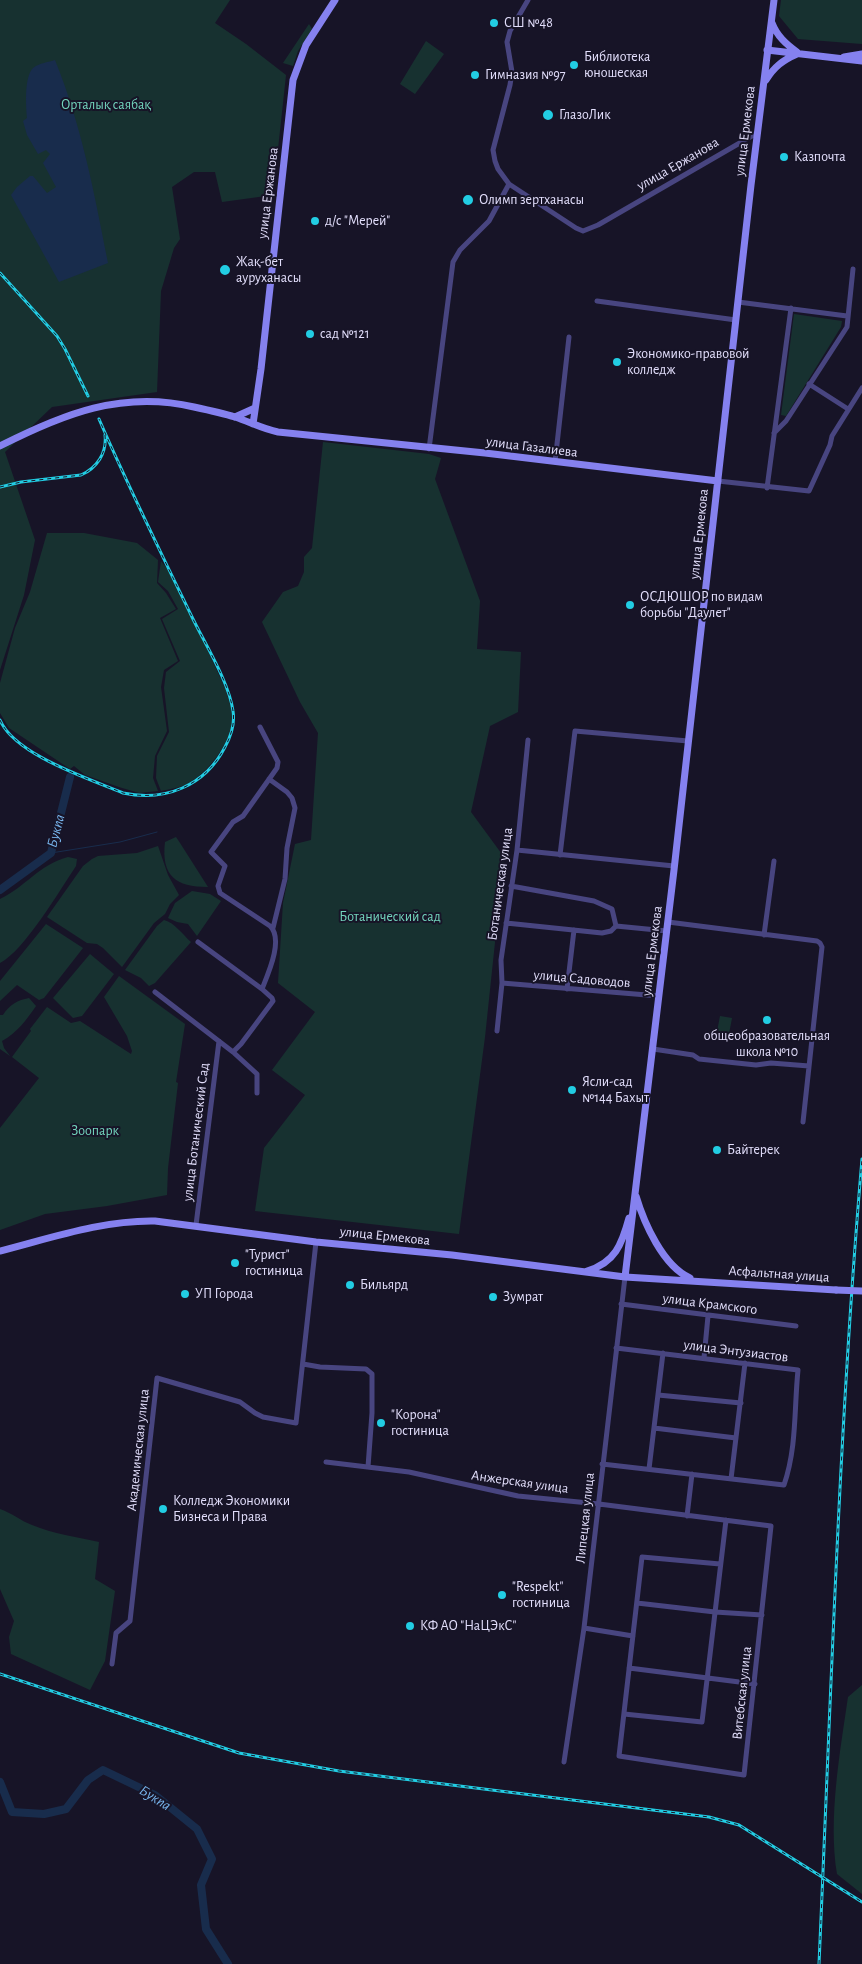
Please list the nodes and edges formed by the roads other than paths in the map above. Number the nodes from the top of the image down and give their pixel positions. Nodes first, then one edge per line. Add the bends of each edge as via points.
1 (334, 0) edge
2 (528, 0) edge
3 (774, 0) edge
4 (772, 22) junction
5 (767, 50) junction
6 (800, 54) junction
7 (862, 54) edge
8 (839, 58) junction
9 (862, 61) edge
10 (764, 82) junction
11 (757, 133) junction
12 (509, 184) junction
13 (853, 270) dead end
14 (597, 301) dead end
15 (738, 302) junction
16 (790, 308) junction
17 (847, 316) junction
18 (736, 320) junction
19 (570, 337) dead end
20 (809, 384) junction
21 (862, 388) edge
22 (255, 408) junction
23 (848, 409) junction
24 (235, 417) junction
25 (252, 424) junction
26 (774, 433) junction
27 (0, 446) edge
28 (429, 449) junction
29 (555, 462) junction
30 (718, 482) junction
31 (767, 488) junction
32 (260, 727) dead end
33 (528, 740) dead end
34 (688, 741) junction
35 (270, 779) junction
36 (517, 850) junction
37 (560, 855) junction
38 (774, 861) dead end
39 (674, 866) junction
40 (511, 886) junction
41 (668, 922) junction
42 (506, 923) junction
43 (616, 926) junction
44 (272, 928) junction
45 (574, 930) junction
46 (667, 931) junction
47 (764, 935) junction
48 (198, 942) dead end
49 (502, 983) junction
50 (262, 989) junction
51 (567, 989) junction
52 (155, 992) dead end
53 (659, 996) junction
54 (497, 1031) dead end
55 (219, 1041) junction
56 (652, 1050) junction
57 (233, 1052) junction
58 (809, 1066) junction
59 (257, 1093) dead end
60 (803, 1122) dead end
61 (635, 1192) junction
62 (196, 1226) junction
63 (316, 1242) junction
64 (0, 1251) edge
65 (584, 1272) junction
66 (625, 1277) junction
67 (695, 1281) junction
68 (862, 1291) edge
69 (621, 1304) junction
70 (708, 1316) junction
71 (796, 1326) dead end
72 (616, 1348) junction
73 (663, 1353) junction
74 (704, 1358) junction
75 (745, 1363) junction
76 (303, 1364) junction
77 (658, 1395) junction
78 (741, 1403) junction
79 (654, 1428) junction
80 (736, 1438) junction
81 (326, 1462) dead end
82 (602, 1464) junction
83 (368, 1467) junction
84 (649, 1470) junction
85 (692, 1474) junction
86 (731, 1479) junction
87 (599, 1504) junction
88 (687, 1516) junction
89 (726, 1520) junction
90 (771, 1526) joint
91 (720, 1564) junction
92 (637, 1603) junction
93 (715, 1612) junction
94 (762, 1615) junction
95 (584, 1628) junction
96 (633, 1636) junction
97 (112, 1664) dead end
98 (629, 1668) junction
99 (707, 1678) junction
100 (755, 1684) junction
101 (624, 1714) junction
102 (564, 1762) dead end

1 - 22 main road, улица Ержанова via 301,55 291,92
2 - 12 street, улица Ержанова via 507,42 512,72 493,150 494,161
3 - 4 main road, улица Ермекова
4 - 5 main road, улица Ермекова
4 - 6 main road via 776,33
5 - 6 main road
5 - 10 main road, улица Ермекова
6 - 8 main road
6 - 10 main road via 785,59
7 - 8 main road
8 - 9 main road
10 - 11 main road, улица Ермекова
11 - 12 street, улица Ержанова via 589,230 576,228
11 - 15 main road, улица Ермекова
12 - 28 street via 489,221 460,250 453,262
13 - 17 street
14 - 18 street
15 - 16 street
15 - 18 main road, улица Ермекова
16 - 17 street
16 - 26 street
17 - 20 street via 846,327
18 - 30 main road, улица Ермекова
19 - 29 street
20 - 23 street
20 - 26 street via 786,421
21 - 23 street
22 - 24 main road
22 - 25 main road, улица Ержанова
23 - 31 street, улица Газалиева via 832,436 809,492
24 - 25 main road, улица Газалиева
24 - 27 main road, улица Газалиева via 178,404 126,401 73,413
25 - 28 main road, улица Газалиева via 278,432
26 - 31 street
28 - 29 main road, улица Газалиева
29 - 30 main road, улица Газалиева
30 - 31 street, улица Газалиева
30 - 34 main road, улица Ермекова
32 - 35 street via 278,762
33 - 36 street, Ботаническая улица
34 - 37 street via 575,731
34 - 39 main road, улица Ермекова
35 - 44 street via 287,792 295,808 285,879
35 - 44 street via 211,852 225,866 218,886 220,893
36 - 37 street
36 - 40 street, Ботаническая улица
37 - 39 street
38 - 47 street
39 - 41 main road, улица Ермекова
40 - 42 street, Ботаническая улица
40 - 43 street via 594,901 612,909
41 - 46 main road, улица Ермекова
41 - 47 street
42 - 45 street
42 - 49 street, Ботаническая улица via 501,960
43 - 45 street via 602,933
43 - 46 street
44 - 50 street via 276,937 274,953
45 - 51 street
46 - 53 main road, улица Ермекова
47 - 58 street via 821,944
48 - 50 street
49 - 51 street, улица Садоводов
49 - 54 street, Ботаническая улица
50 - 57 street via 273,1001
51 - 53 street, улица Садоводов
52 - 55 street
53 - 56 main road, улица Ермекова
55 - 57 street
55 - 62 street, улица Ботанический Сад
56 - 58 street via 756,1065 771,1062
56 - 61 main road, улица Ермекова
57 - 59 street via 257,1074
58 - 60 street
61 - 65 main road via 622,1241 610,1259 600,1267
61 - 66 main road, улица Ермекова
61 - 67 main road via 645,1223 666,1256 684,1276
62 - 63 main road, улица Ермекова
62 - 64 main road, улица Ермекова via 136,1220 96,1226
63 - 65 main road, улица Ермекова
63 - 76 street
65 - 66 main road, улица Ермекова
66 - 67 main road, Асфальтная улица
66 - 69 street, Липецкая улица
67 - 68 main road, Асфальтная улица, bridge
69 - 70 street, улица Крамского
69 - 72 street, Липецкая улица
70 - 71 street, улица Крамского
70 - 74 street
72 - 73 street, улица Энтузиастов
72 - 82 street, Липецкая улица
73 - 74 street, улица Энтузиастов
73 - 77 street
74 - 75 street, улица Энтузиастов
75 - 78 street
75 - 86 street, улица Энтузиастов via 798,1370 794,1446 784,1485
76 - 83 street via 366,1369 372,1374
76 - 97 street, Академическая улица via 296,1424 263,1417 240,1402 157,1378 130,1621 116,1633
77 - 78 street
77 - 79 street
78 - 80 street
79 - 80 street
79 - 84 street
80 - 86 street
81 - 83 street, Анжерская улица
82 - 84 street
82 - 87 street, Липецкая улица
83 - 87 street, Анжерская улица via 409,1472 512,1496
84 - 85 street
85 - 86 street
85 - 88 street
87 - 88 street, Анжерская улица
87 - 95 street, Липецкая улица
88 - 89 street, Анжерская улица
89 - 90 street, Анжерская улица
89 - 91 street
90 - 94 street, Витебская улица
91 - 92 street via 642,1557
91 - 93 street
92 - 93 street
92 - 96 street
93 - 94 street
93 - 99 street
94 - 100 street, Витебская улица
95 - 96 street
95 - 102 street, Липецкая улица
96 - 98 street
98 - 99 street
98 - 101 street
99 - 100 street
99 - 101 street via 701,1723
100 - 101 street, Витебская улица via 744,1774 619,1756

